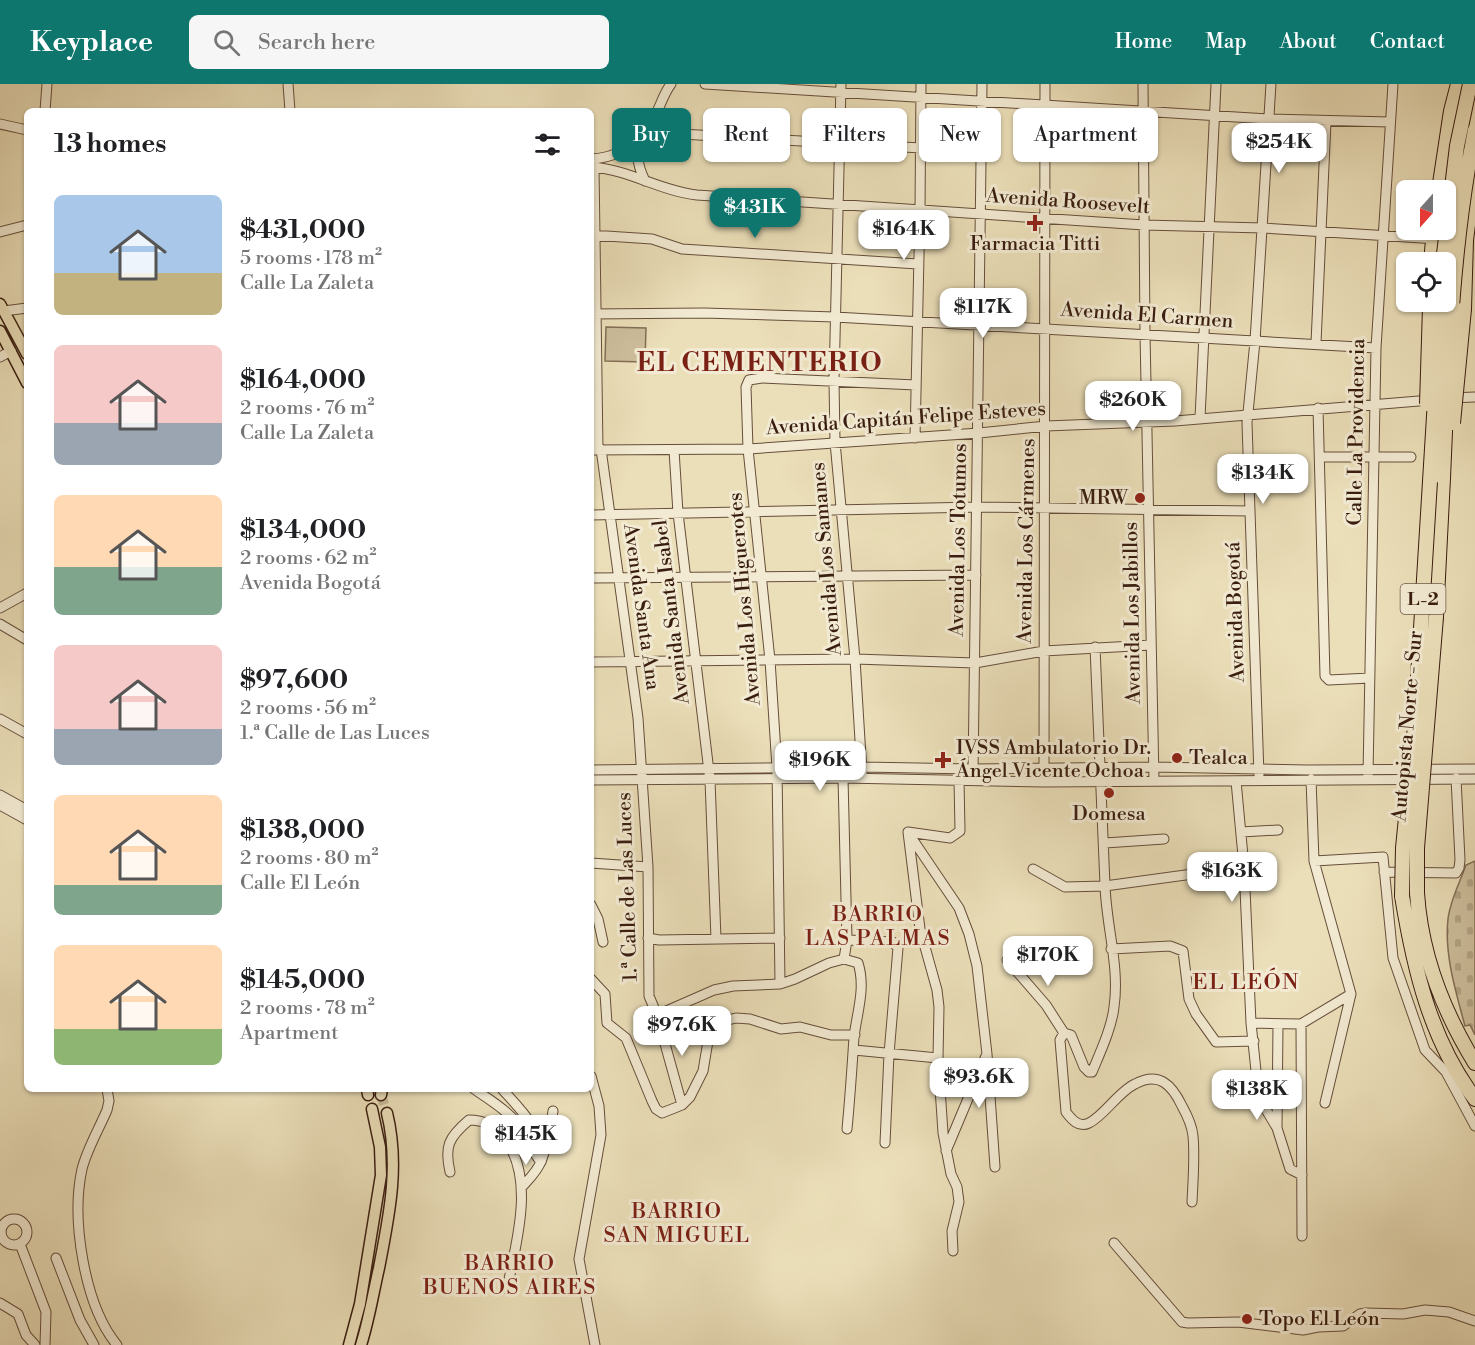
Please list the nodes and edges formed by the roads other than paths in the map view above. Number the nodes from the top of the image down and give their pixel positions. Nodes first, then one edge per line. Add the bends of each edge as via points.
1 (47, 84) edge
2 (288, 84) edge
3 (672, 84) edge
4 (705, 84) edge
5 (921, 84) edge
6 (982, 84) edge
7 (1045, 84) edge
8 (1143, 84) edge
9 (1216, 84) edge
10 (1271, 84) edge
11 (1393, 84) edge
12 (1458, 84) edge
13 (1470, 84) edge
14 (744, 85) edge
15 (799, 87) edge
16 (841, 88) edge
17 (921, 98) junction
18 (982, 101) junction
19 (1044, 106) junction
20 (45, 108) edge
21 (290, 108) edge
22 (659, 108) edge
23 (840, 108) edge
24 (921, 108) edge
25 (1077, 108) edge
26 (1142, 108) edge
27 (1158, 113) edge
28 (1215, 116) junction
29 (1268, 119) junction
30 (1326, 121) junction
31 (1390, 122) junction
32 (0, 124) edge
33 (24, 124) edge
34 (24, 124) edge
35 (14, 126) junction
36 (24, 129) edge
37 (24, 129) edge
38 (1475, 130) edge
39 (691, 135) edge
40 (802, 142) edge
41 (612, 156) edge
42 (638, 162) edge
43 (839, 162) edge
44 (921, 162) edge
45 (1143, 162) edge
46 (594, 163) edge
47 (594, 165) edge
48 (1475, 170) edge
49 (1441, 180) edge
50 (645, 181) junction
51 (840, 204) junction
52 (920, 210) junction
53 (980, 214) junction
54 (1046, 219) junction
55 (1144, 225) junction
56 (24, 226) edge
57 (1209, 228) junction
58 (1263, 228) junction
59 (0, 232) edge
60 (1322, 232) junction
61 (594, 235) edge
62 (1384, 236) junction
63 (1396, 236) edge
64 (1470, 240) edge
65 (1444, 252) edge
66 (838, 258) junction
67 (918, 264) junction
68 (2, 307) edge
69 (24, 308) edge
70 (1433, 312) edge
71 (594, 314) edge
72 (835, 317) junction
73 (917, 322) junction
74 (979, 325) junction
75 (1046, 328) junction
76 (0, 331) edge
77 (1145, 334) junction
78 (1203, 337) junction
79 (1255, 341) junction
80 (1316, 343) junction
81 (24, 348) edge
82 (1376, 348) junction
83 (11, 351) junction
84 (0, 357) edge
85 (24, 377) edge
86 (834, 381) junction
87 (915, 385) junction
88 (594, 386) edge
89 (1475, 397) edge
90 (1375, 403) junction
91 (1318, 408) junction
92 (1249, 414) junction
93 (1200, 418) junction
94 (1146, 421) junction
95 (1046, 426) junction
96 (979, 433) junction
97 (915, 438) junction
98 (835, 442) junction
99 (597, 449) edge
100 (748, 449) junction
101 (674, 450) junction
102 (1320, 457) junction
103 (1375, 457) junction
104 (1411, 457) dead end
105 (1443, 478) junction
106 (977, 507) junction
107 (1044, 508) junction
108 (1150, 509) junction
109 (840, 510) junction
110 (756, 511) junction
111 (1250, 511) junction
112 (678, 513) junction
113 (594, 515) edge
114 (610, 515) junction
115 (976, 575) junction
116 (761, 576) junction
117 (847, 576) junction
118 (594, 578) edge
119 (619, 579) junction
120 (687, 579) junction
121 (24, 595) edge
122 (0, 608) edge
123 (0, 624) edge
124 (24, 638) edge
125 (1151, 645) junction
126 (1095, 646) junction
127 (1044, 651) junction
128 (855, 659) junction
129 (770, 660) junction
130 (696, 661) junction
131 (594, 662) edge
132 (632, 663) junction
133 (975, 663) junction
134 (1370, 678) junction
135 (0, 719) edge
136 (24, 732) edge
137 (862, 767) junction
138 (1154, 767) junction
139 (777, 768) junction
140 (1044, 768) junction
141 (709, 769) junction
142 (973, 769) junction
143 (1099, 769) junction
144 (1259, 769) junction
145 (1475, 769) edge
146 (594, 770) edge
147 (1368, 770) junction
148 (642, 775) junction
149 (843, 778) junction
150 (862, 778) junction
151 (1456, 778) junction
152 (1311, 779) junction
153 (1475, 779) edge
154 (594, 780) edge
155 (710, 780) junction
156 (778, 780) junction
157 (959, 780) junction
158 (974, 780) junction
159 (1259, 780) junction
160 (1100, 781) junction
161 (1154, 781) junction
162 (1236, 781) junction
163 (1368, 781) junction
164 (1044, 782) junction
165 (0, 795) edge
166 (0, 805) edge
167 (24, 808) edge
168 (24, 818) edge
169 (1278, 830) dead end
170 (908, 832) junction
171 (1241, 832) junction
172 (1164, 839) dead end
173 (1104, 843) junction
174 (1314, 861) junction
175 (594, 863) edge
176 (648, 867) junction
177 (1244, 867) junction
178 (1033, 869) dead end
179 (1384, 872) junction
180 (1105, 886) junction
181 (594, 911) edge
182 (648, 938) junction
183 (780, 938) junction
184 (716, 939) junction
185 (847, 940) junction
186 (603, 942) dead end
187 (1111, 950) junction
188 (844, 958) junction
189 (1007, 960) dead end
190 (594, 982) edge
191 (780, 984) junction
192 (1351, 994) junction
193 (657, 1015) junction
194 (1251, 1023) junction
195 (1278, 1024) junction
196 (1301, 1024) junction
197 (1064, 1033) junction
198 (855, 1035) junction
199 (1254, 1041) junction
200 (854, 1050) junction
201 (889, 1054) junction
202 (987, 1054) junction
203 (938, 1058) junction
204 (1475, 1063) edge
205 (594, 1087) edge
206 (108, 1092) edge
207 (478, 1092) edge
208 (505, 1092) edge
209 (1475, 1099) edge
210 (1325, 1103) dead end
211 (682, 1105) junction
212 (372, 1110) dead end
213 (553, 1111) dead end
214 (387, 1113) tunnel mouth
215 (1475, 1126) edge
216 (1277, 1128) junction
217 (847, 1129) dead end
218 (885, 1143) dead end
219 (946, 1150) junction
220 (541, 1162) junction
221 (994, 1167) dead end
222 (450, 1172) dead end
223 (1302, 1175) junction
224 (521, 1188) junction
225 (1192, 1202) dead end
226 (1, 1234) edge
227 (1302, 1236) dead end
228 (1114, 1243) dead end
229 (20, 1244) junction
230 (953, 1251) dead end
231 (56, 1258) dead end
232 (507, 1289) dead end
233 (0, 1303) edge
234 (1475, 1321) edge
235 (35, 1345) edge
236 (45, 1345) edge
237 (94, 1345) edge
238 (117, 1345) edge
239 (349, 1345) edge
240 (361, 1345) edge
241 (595, 1345) edge

1 - 20 street
2 - 21 street
3 - 22 street
4 - 14 street
5 - 17 street
6 - 18 street, Avenida Los Totumos
7 - 19 street, Avenida Los Cármenes
8 - 26 street, Avenida Los Jabillos
9 - 28 street
10 - 29 street, Avenida Bogotá
11 - 31 street, Calle La Providencia
12 - 49 highway
13 - 65 highway, bridge via 1454,166
14 - 15 street
15 - 16 street
16 - 17 street
16 - 23 street, Avenida Los Samanes
17 - 18 street
17 - 24 street
18 - 19 street
18 - 53 street, Avenida Los Totumos
19 - 25 street
19 - 54 street, Avenida Los Cármenes
27 - 28 street
28 - 29 street
28 - 57 street
29 - 30 street
29 - 58 street, Avenida Bogotá
30 - 31 street
30 - 60 street
31 - 62 street, Calle La Providencia
32 - 33 street
32 - 35 street
32 - 36 street
34 - 35 street
35 - 37 street
38 - 105 highway, Autopista Norte - Sur / L-2, bridge via 1457,247
39 - 40 street
41 - 46 street
42 - 50 street
43 - 51 street, Avenida Los Samanes
44 - 52 street
45 - 55 street, Avenida Los Jabillos
47 - 50 street, Avenida Roosevelt
48 - 64 highway
50 - 51 street, Avenida Roosevelt via 689,195
51 - 52 street, Avenida Roosevelt
51 - 66 street, Avenida Los Samanes
52 - 53 street, Avenida Roosevelt
52 - 67 street
53 - 54 street, Avenida Roosevelt
53 - 74 street, Avenida Los Totumos
54 - 55 street, Avenida Roosevelt
54 - 75 street, Avenida Los Cármenes
55 - 57 street, Avenida Roosevelt
55 - 77 street, Avenida Los Jabillos
56 - 59 street
57 - 58 street, Avenida Roosevelt
57 - 78 street
58 - 60 street, Avenida Roosevelt
58 - 79 street, Avenida Bogotá
60 - 62 street, Avenida Roosevelt
60 - 80 street
61 - 66 street via 652,239 682,249
62 - 63 street, Avenida Roosevelt
62 - 82 street, Calle La Providencia
64 - 105 highway, bridge via 1456,405
66 - 67 street
66 - 72 street, Avenida Los Samanes
67 - 73 street
68 - 69 street
68 - 81 main road
70 - 209 highway, Autopista Norte - Sur / L-2, bridge via 1427,415 1432,446 1402,896 1411,951 1427,1007 1451,1062
71 - 72 street, Avenida El Carmen
72 - 73 street, Avenida El Carmen
72 - 86 street, Avenida Los Samanes
73 - 74 street, Avenida El Carmen
73 - 87 street
74 - 75 street, Avenida El Carmen
74 - 96 street, Avenida Los Totumos
75 - 77 street, Avenida El Carmen
75 - 95 street, Avenida Los Cármenes
76 - 83 main road
77 - 78 street, Avenida El Carmen
77 - 94 street, Avenida Los Jabillos
78 - 79 street, Avenida El Carmen
78 - 93 street
79 - 80 street, Avenida El Carmen
79 - 92 street, Avenida Bogotá
80 - 82 street, Avenida El Carmen
82 - 90 street, Calle La Providencia
83 - 84 street
83 - 85 main road
86 - 87 street, Avenida Los Higuerotes
86 - 98 street, Avenida Los Samanes
86 - 100 street, Avenida Los Higuerotes via 749,380 745,396
87 - 97 street
88 - 99 street, Avenida Santa Ana
89 - 90 street, Avenida Capitán Felipe Esteves
90 - 91 street, Avenida Capitán Felipe Esteves
90 - 103 street, Calle La Providencia
91 - 92 street, Avenida Capitán Felipe Esteves
91 - 102 street
92 - 93 street, Avenida Capitán Felipe Esteves
92 - 111 street, Avenida Bogotá
93 - 94 street, Avenida Capitán Felipe Esteves
94 - 95 street, Avenida Capitán Felipe Esteves
94 - 108 street, Avenida Los Jabillos
95 - 96 street, Avenida Capitán Felipe Esteves
95 - 107 street, Avenida Los Cármenes
96 - 97 street, Avenida Capitán Felipe Esteves
96 - 106 street, Avenida Los Totumos
97 - 98 street, Avenida Capitán Felipe Esteves
98 - 100 street, Avenida Capitán Felipe Esteves
98 - 109 street, Avenida Los Samanes
99 - 101 street, Avenida Capitán Felipe Esteves
99 - 114 street, Avenida Santa Ana
100 - 101 street, Avenida Capitán Felipe Esteves
100 - 110 street, Avenida Los Higuerotes
101 - 112 street, Avenida Santa Isabel
102 - 103 street
102 - 134 street via 1325,676 1329,680
103 - 104 street
103 - 134 street, Calle La Providencia
105 - 204 highway, Autopista Norte - Sur / L-2, bridge via 1417,893 1423,938 1441,998
106 - 107 street
106 - 109 street
106 - 115 street, Avenida Los Totumos
107 - 108 street
107 - 127 street, Avenida Los Cármenes
108 - 111 street
108 - 125 street, Avenida Los Jabillos
109 - 110 street
109 - 117 street, Avenida Los Samanes
110 - 112 street
110 - 116 street, Avenida Los Higuerotes
111 - 144 street, Avenida Bogotá
112 - 114 street
112 - 120 street, Avenida Santa Isabel
113 - 114 street
114 - 119 street, Avenida Santa Ana
115 - 117 street
115 - 133 street, Avenida Los Totumos
116 - 117 street
116 - 120 street
116 - 129 street, Avenida Los Higuerotes
117 - 128 street, Avenida Los Samanes
118 - 119 street
119 - 120 street
119 - 132 street, Avenida Santa Ana
120 - 130 street, Avenida Santa Isabel
121 - 122 street
123 - 124 street
125 - 126 street
125 - 138 street, Avenida Los Jabillos
126 - 127 street
126 - 143 street
127 - 133 street
127 - 140 street, Avenida Los Cármenes
128 - 129 street
128 - 133 street
128 - 137 street, Avenida Los Samanes
129 - 130 street
129 - 139 street, Avenida Los Higuerotes
130 - 132 street
130 - 141 street, Avenida Santa Isabel
131 - 132 street
132 - 148 street, Avenida Santa Ana
133 - 142 street, Avenida Los Totumos
134 - 147 street, Calle La Providencia
135 - 136 street
137 - 139 street
137 - 142 street
137 - 150 street, Avenida Los Samanes
138 - 143 street
138 - 144 street
138 - 161 street, Avenida Los Jabillos
139 - 141 street
139 - 156 street, Avenida Los Higuerotes
140 - 142 street
140 - 143 street
140 - 164 street, Avenida Los Cármenes
141 - 148 street
141 - 155 street, Avenida Santa Isabel
142 - 158 street, Avenida Los Totumos
143 - 160 street
144 - 147 street
144 - 159 street, Avenida Bogotá
145 - 147 street
146 - 148 street
147 - 163 street, Calle La Providencia
148 - 154 street
148 - 155 street
148 - 176 street, 1.ª Calle de Las Luces
149 - 150 street
149 - 156 street
149 - 185 street
150 - 157 street
151 - 153 street
151 - 163 street
151 - 179 street via 1460,861 1456,873
152 - 159 street
152 - 163 street
152 - 174 street
155 - 156 street
155 - 184 street, Avenida Santa Isabel
156 - 183 street, Avenida Los Higuerotes
157 - 158 street
157 - 170 street via 960,831 950,838
158 - 164 street
159 - 162 street
160 - 161 street
160 - 164 street
160 - 173 street
161 - 162 street
162 - 171 street
165 - 167 street
166 - 168 street
169 - 171 street
170 - 202 street via 958,908 969,934 977,966
170 - 203 street via 920,929 937,990
171 - 177 street
172 - 173 street
173 - 180 street
174 - 179 street via 1383,857
174 - 192 street
175 - 176 street
176 - 182 street, 1.ª Calle de Las Luces
177 - 180 street
177 - 194 street
178 - 180 street via 1065,887
179 - 215 street via 1393,958 1425,1050 1446,1072
180 - 187 street
181 - 186 street
182 - 184 street
182 - 193 street, 1.ª Calle de Las Luces via 649,996
183 - 184 street
183 - 191 street, Avenida Los Higuerotes
185 - 188 street
185 - 201 street via 893,942 898,948
187 - 197 street via 1116,983 1114,1010 1092,1072 1084,1067 1071,1035
187 - 199 street via 1170,945 1183,951 1189,999 1216,1042
188 - 191 street
188 - 198 street via 858,963 861,975
189 - 197 street via 1046,1005
190 - 211 street via 605,994 607,1023 626,1038 656,1108 662,1113
191 - 193 street via 714,990
192 - 196 street
192 - 210 street
193 - 211 street, 1.ª Calle de Las Luces
194 - 195 street
194 - 199 street
195 - 196 street
195 - 216 street
196 - 223 street
197 - 225 street via 1060,1040 1066,1113 1080,1125 1089,1123 1129,1087 1146,1080 1168,1083 1175,1092 1193,1138
198 - 200 street
198 - 211 street via 831,1035 800,1027 781,1029 750,1019 724,1021 709,1035 698,1084
199 - 216 street via 1258,1090
200 - 201 street
200 - 217 street
201 - 203 street
201 - 218 street
202 - 219 street
202 - 221 street
203 - 219 street
205 - 241 street via 602,1135 579,1259
206 - 238 street via 107,1110 81,1172 79,1226 94,1304
207 - 220 street via 515,1121
208 - 220 street via 532,1126
212 - 239 main road via 381,1175 360,1304
213 - 220 street
214 - 240 main road via 393,1138 393,1183
216 - 223 street via 1290,1169
219 - 230 street via 959,1202 952,1232
220 - 224 street
222 - 224 street via 448,1143 469,1120 480,1120 494,1126 511,1146
223 - 227 street
224 - 232 street via 519,1225
226 - 229 street via 9,1243
226 - 229 street via 9,1220 22,1221 27,1233
228 - 234 street via 1182,1322 1238,1322 1295,1331 1343,1326 1366,1313 1425,1310 1449,1312
229 - 236 street via 46,1312
231 - 237 street
233 - 235 street via 18,1314 26,1335

